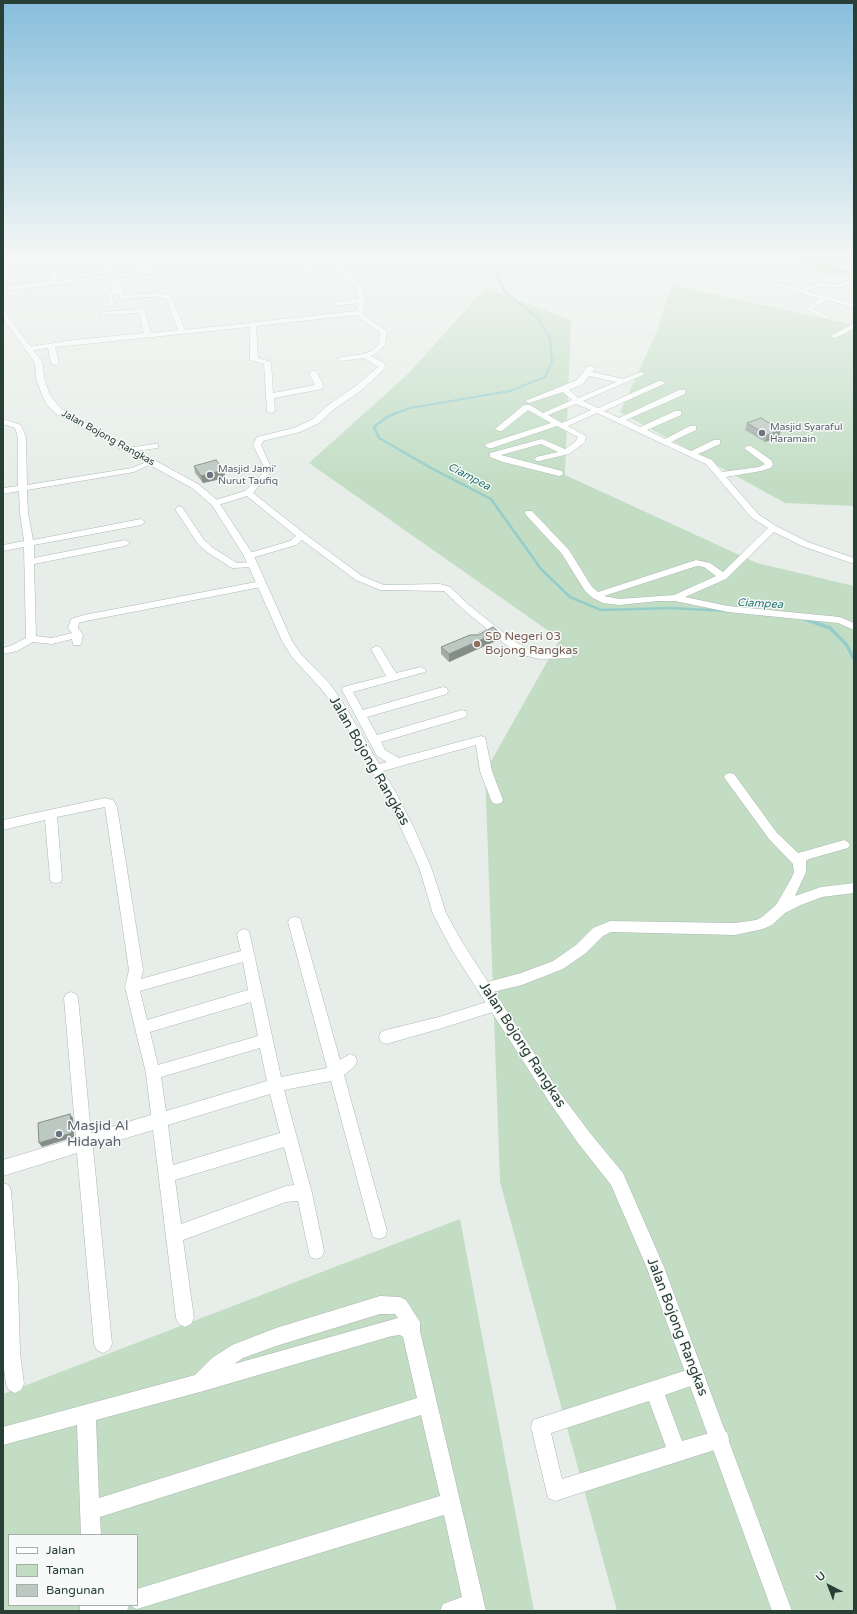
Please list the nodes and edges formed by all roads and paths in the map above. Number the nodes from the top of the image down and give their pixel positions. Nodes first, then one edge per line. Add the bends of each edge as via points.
1 (16, 333) edge
2 (160, 333) edge
3 (253, 333) edge
4 (384, 333) edge
5 (841, 333) edge
6 (148, 334) joint
7 (834, 336) dead end
8 (51, 345) junction
9 (379, 348) junction
10 (28, 349) junction
11 (364, 356) junction
12 (341, 359) dead end
13 (386, 362) dead end
14 (55, 364) dead end
15 (313, 373) dead end
16 (641, 374) dead end
17 (623, 381) junction
18 (662, 383) dead end
19 (564, 389) junction
20 (682, 392) dead end
21 (270, 396) junction
22 (529, 400) dead end
23 (577, 401) junction
24 (271, 411) dead end
25 (597, 411) junction
26 (546, 413) dead end
27 (678, 413) dead end
28 (3, 421) edge
29 (618, 421) junction
30 (559, 425) junction
31 (693, 428) dead end
32 (499, 430) dead end
33 (641, 430) junction
34 (666, 441) junction
35 (717, 442) dead end
36 (155, 446) dead end
37 (489, 446) dead end
38 (748, 448) dead end
39 (127, 450) junction
40 (566, 452) junction
41 (693, 453) junction
42 (539, 459) dead end
43 (151, 462) junction
44 (559, 473) dead end
45 (720, 474) junction
46 (23, 488) junction
47 (3, 491) edge
48 (248, 493) junction
49 (215, 503) junction
50 (179, 508) dead end
51 (529, 513) dead end
52 (141, 522) dead end
53 (773, 528) junction
54 (302, 536) junction
55 (29, 543) junction
56 (125, 543) dead end
57 (3, 548) edge
58 (251, 560) junction
59 (854, 561) edge
60 (29, 562) junction
61 (723, 577) junction
62 (261, 584) junction
63 (596, 596) junction
64 (675, 598) junction
65 (854, 627) edge
66 (494, 629) junction
67 (473, 639) edge
68 (31, 640) junction
69 (376, 649) dead end
70 (3, 651) edge
71 (567, 656) dead end
72 (421, 670) dead end
73 (393, 678) junction
74 (443, 691) dead end
75 (462, 714) dead end
76 (360, 715) junction
77 (374, 740) junction
78 (398, 763) junction
79 (376, 769) junction
80 (730, 777) dead end
81 (497, 800) dead end
82 (51, 814) junction
83 (3, 825) edge
84 (844, 845) dead end
85 (799, 862) junction
86 (56, 878) dead end
87 (854, 888) edge
88 (781, 910) junction
89 (296, 922) dead end
90 (244, 935) dead end
91 (248, 954) junction
92 (132, 987) junction
93 (485, 988) junction
94 (256, 994) junction
95 (71, 998) dead end
96 (496, 1005) junction
97 (143, 1028) junction
98 (386, 1037) dead end
99 (265, 1040) junction
100 (350, 1061) dead end
101 (153, 1073) junction
102 (336, 1073) junction
103 (275, 1085) junction
104 (159, 1120) junction
105 (290, 1138) junction
106 (84, 1143) junction
107 (3, 1168) edge
108 (167, 1175) junction
109 (3, 1191) edge
110 (304, 1193) junction
111 (4, 1226) edge
112 (379, 1231) dead end
113 (175, 1235) junction
114 (316, 1251) dead end
115 (6, 1286) edge
116 (186, 1318) dead end
117 (103, 1344) dead end
118 (7, 1354) edge
119 (696, 1376) junction
120 (15, 1384) dead end
121 (654, 1390) junction
122 (428, 1404) junction
123 (86, 1414) junction
124 (3, 1436) edge
125 (720, 1439) junction
126 (677, 1452) junction
127 (450, 1503) junction
128 (91, 1510) junction
129 (90, 1534) edge
130 (138, 1599) edge
131 (116, 1606) edge
132 (475, 1607) edge
133 (99, 1611) edge
134 (450, 1611) edge
135 (782, 1611) edge

1 - 10 street, Jalan Bojong Rangkas
2 - 6 street
3 - 21 street via 254,360 267,362
4 - 9 street
5 - 7 street
6 - 8 street
8 - 10 street
8 - 14 street
9 - 11 street
9 - 13 street via 377,351
10 - 39 street, Jalan Bojong Rangkas via 39,363 40,378 52,406 64,416
11 - 12 street
11 - 48 street via 382,366 360,387 306,427 283,435 264,437 258,442 257,446 268,470 262,480
15 - 21 street via 319,387
16 - 17 street
17 - 19 street via 589,371 580,382
17 - 23 street
18 - 25 street
19 - 22 street
19 - 23 street
20 - 29 street
21 - 24 street
23 - 25 street
23 - 26 street
25 - 29 street
25 - 30 street
27 - 33 street
28 - 46 street via 18,427 21,432
29 - 33 street
30 - 32 street via 527,407
30 - 37 street
30 - 40 street via 582,436 582,440
31 - 34 street
33 - 34 street
34 - 41 street
35 - 41 street
36 - 39 street
38 - 45 street via 769,463 768,466
39 - 43 street, Jalan Bojong Rangkas
40 - 42 street
40 - 44 street via 542,441 493,454 506,460
41 - 45 street via 709,462
43 - 46 street via 134,470
43 - 49 street, Jalan Bojong Rangkas via 195,486
45 - 53 street via 755,516
46 - 47 street
46 - 55 street
48 - 49 street
48 - 54 street
49 - 58 street, Jalan Bojong Rangkas
50 - 58 street via 198,538 210,550 235,566
51 - 63 street via 566,552 588,589
52 - 55 street
53 - 59 street via 804,544
53 - 61 street
54 - 58 street via 293,543
54 - 66 street via 359,578 375,586 445,587
55 - 57 street
55 - 60 street
56 - 60 street
58 - 62 street, Jalan Bojong Rangkas
60 - 68 street
61 - 63 street via 707,565 696,563
61 - 64 street
62 - 68 street via 84,618 75,621 74,624 78,639
62 - 79 street, Jalan Bojong Rangkas via 287,641 335,700
63 - 64 street via 610,602
64 - 65 street via 728,609 840,620
66 - 67 street
66 - 71 street via 527,653 540,656
68 - 70 street
69 - 73 street
72 - 73 street
73 - 76 street via 347,690
74 - 76 street
75 - 77 street
76 - 77 street
77 - 78 street via 381,753
78 - 79 street
78 - 81 street via 481,740 486,771
79 - 93 street, Jalan Bojong Rangkas via 407,826 425,867 440,914 457,946
80 - 85 street via 773,836
82 - 83 street
82 - 86 street
82 - 92 street via 105,802 111,807 136,970
84 - 85 street via 805,855
85 - 88 street via 800,872 797,880
87 - 88 street via 821,892 796,901
88 - 93 street via 767,921 748,928 610,926 598,932 581,949 558,965 522,979
89 - 102 street
90 - 91 street
91 - 92 street
91 - 94 street
92 - 97 street
93 - 96 street, Jalan Bojong Rangkas
94 - 97 street
94 - 99 street
95 - 106 street
96 - 98 street
96 - 119 street, Jalan Bojong Rangkas via 555,1098 617,1179
97 - 101 street
99 - 101 street
99 - 103 street
100 - 102 street
101 - 104 street
102 - 103 street
102 - 112 street
103 - 104 street
103 - 105 street
104 - 106 street
104 - 108 street
105 - 108 street
105 - 110 street
106 - 107 street
106 - 117 street
108 - 113 street
109 - 111 street
110 - 113 street via 286,1194
110 - 114 street
111 - 115 street
113 - 116 street
115 - 118 street
118 - 120 street
119 - 121 street
119 - 125 street, Jalan Bojong Rangkas
121 - 126 street
121 - 126 street via 540,1427 555,1491
122 - 123 street via 410,1332 401,1326
122 - 127 street
122 - 128 street
123 - 124 street
123 - 128 street
125 - 126 street
125 - 135 street, Jalan Bojong Rangkas
127 - 130 street
127 - 132 street
128 - 129 street
131 - 133 street
132 - 134 street

